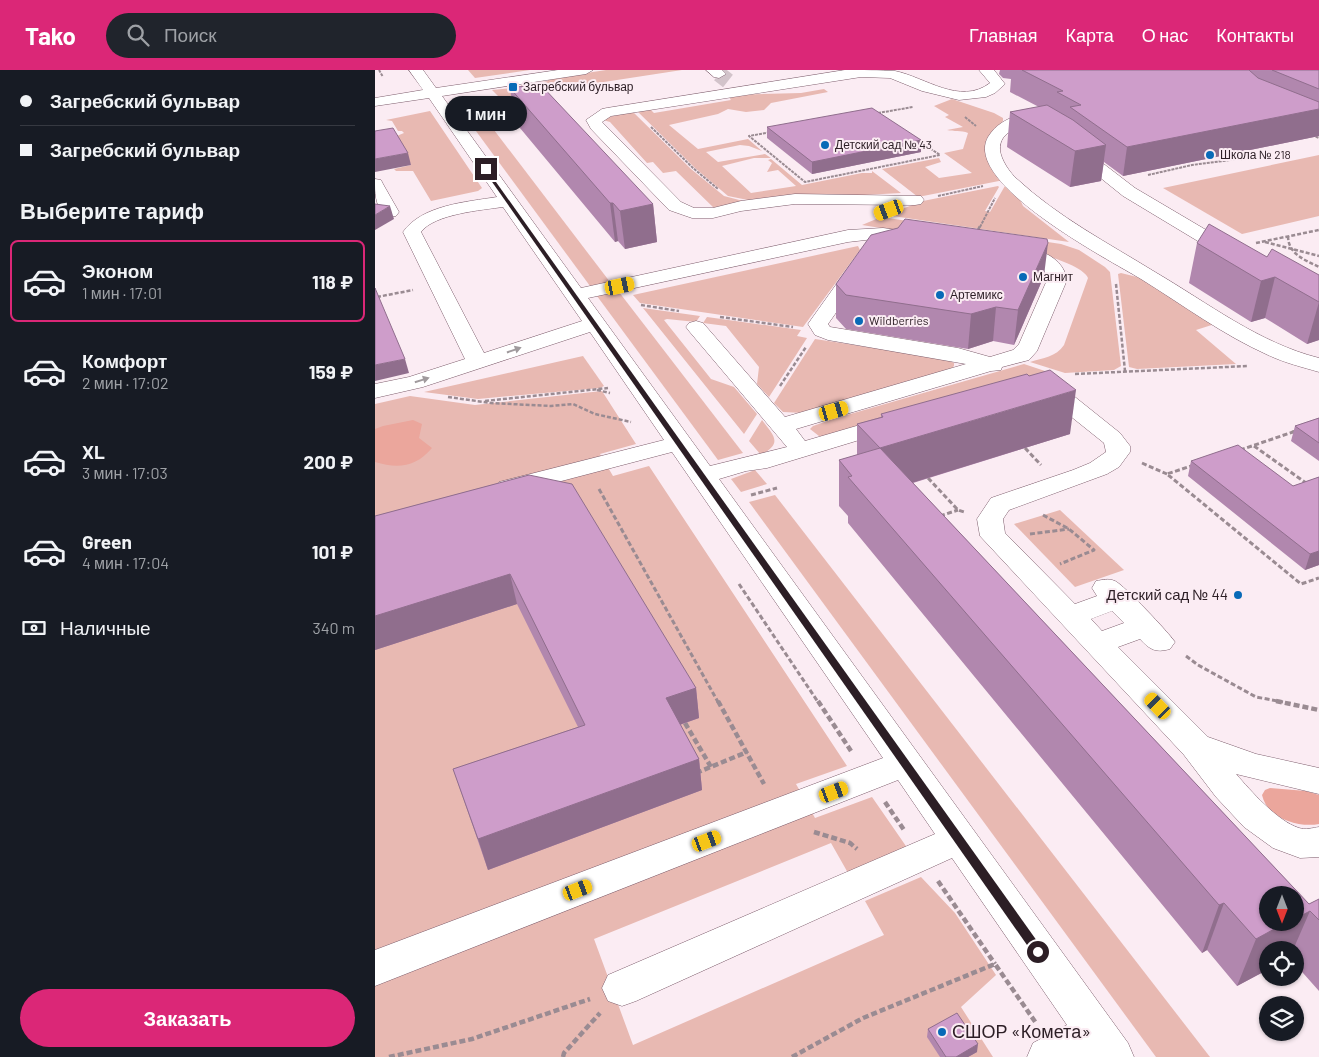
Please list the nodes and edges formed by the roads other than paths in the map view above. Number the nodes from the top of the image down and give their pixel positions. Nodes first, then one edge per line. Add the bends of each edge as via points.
1 (416, 70) edge
2 (547, 70) edge
3 (586, 70) edge
4 (986, 70) edge
5 (720, 75) tunnel mouth
6 (431, 90) junction
7 (741, 91) junction
8 (979, 94) junction
9 (375, 96) edge
10 (375, 102) edge
11 (1056, 137) edge
12 (375, 184) edge
13 (827, 199) junction
14 (507, 201) junction
15 (390, 212) edge
16 (851, 229) junction
17 (883, 233) junction
18 (931, 240) edge
19 (989, 249) edge
20 (1246, 261) edge
21 (573, 295) junction
22 (699, 318) road end
23 (595, 325) junction
24 (478, 362) junction
25 (993, 365) junction
26 (1319, 365) edge
27 (1028, 386) edge
28 (375, 391) edge
29 (913, 417) edge
30 (781, 426) junction
31 (679, 443) junction
32 (801, 450) junction
33 (702, 476) junction
34 (481, 494) edge
35 (1071, 616) junction
36 (1097, 644) junction
37 (1196, 746) junction
38 (905, 763) junction
39 (1319, 781) edge
40 (959, 839) junction
41 (1319, 842) edge
42 (375, 968) edge
43 (622, 988) road end
44 (1104, 1044) edge
45 (1052, 1055) edge

1 - 6 street
2 - 6 street
3 - 6 street
4 - 8 street via 1005,85
5 - 7 street
6 - 9 street
6 - 10 street
6 - 14 street
7 - 8 street via 878,73 893,74 921,86 956,95
7 - 13 street via 607,112 597,117 594,123 683,211 707,213 774,200
8 - 26 street via 1028,122 1006,125 995,139 992,150 1003,173 1020,190 1083,235 1223,321 1279,352
11 - 20 street via 1129,192
12 - 15 street
13 - 16 street
13 - 16 street via 915,200
14 - 21 street
14 - 24 street via 441,214 418,223 412,232
16 - 17 street
16 - 21 street
17 - 18 street
17 - 25 street via 820,320 819,328 828,334 958,355
19 - 25 street via 1037,257 1054,267 1058,274 1029,346 1021,356
21 - 23 street
22 - 30 street
24 -> 23 street
23 - 31 street
28 -> 24 street
25 - 30 street
27 - 35 street via 1057,394 1112,438 1119,451 1112,462 1103,467 1000,504 989,519 993,536
29 - 32 street
30 - 32 street
31 - 33 street
31 - 34 street
32 - 33 street
33 - 38 street
35 - 36 street
35 - 36 street via 1112,594 1152,634
36 - 37 street
37 - 39 street via 1263,770
37 - 41 street via 1220,779 1267,827 1283,838 1301,843
38 - 40 street
38 - 42 street
40 - 43 street
40 - 44 street
44 - 45 street

